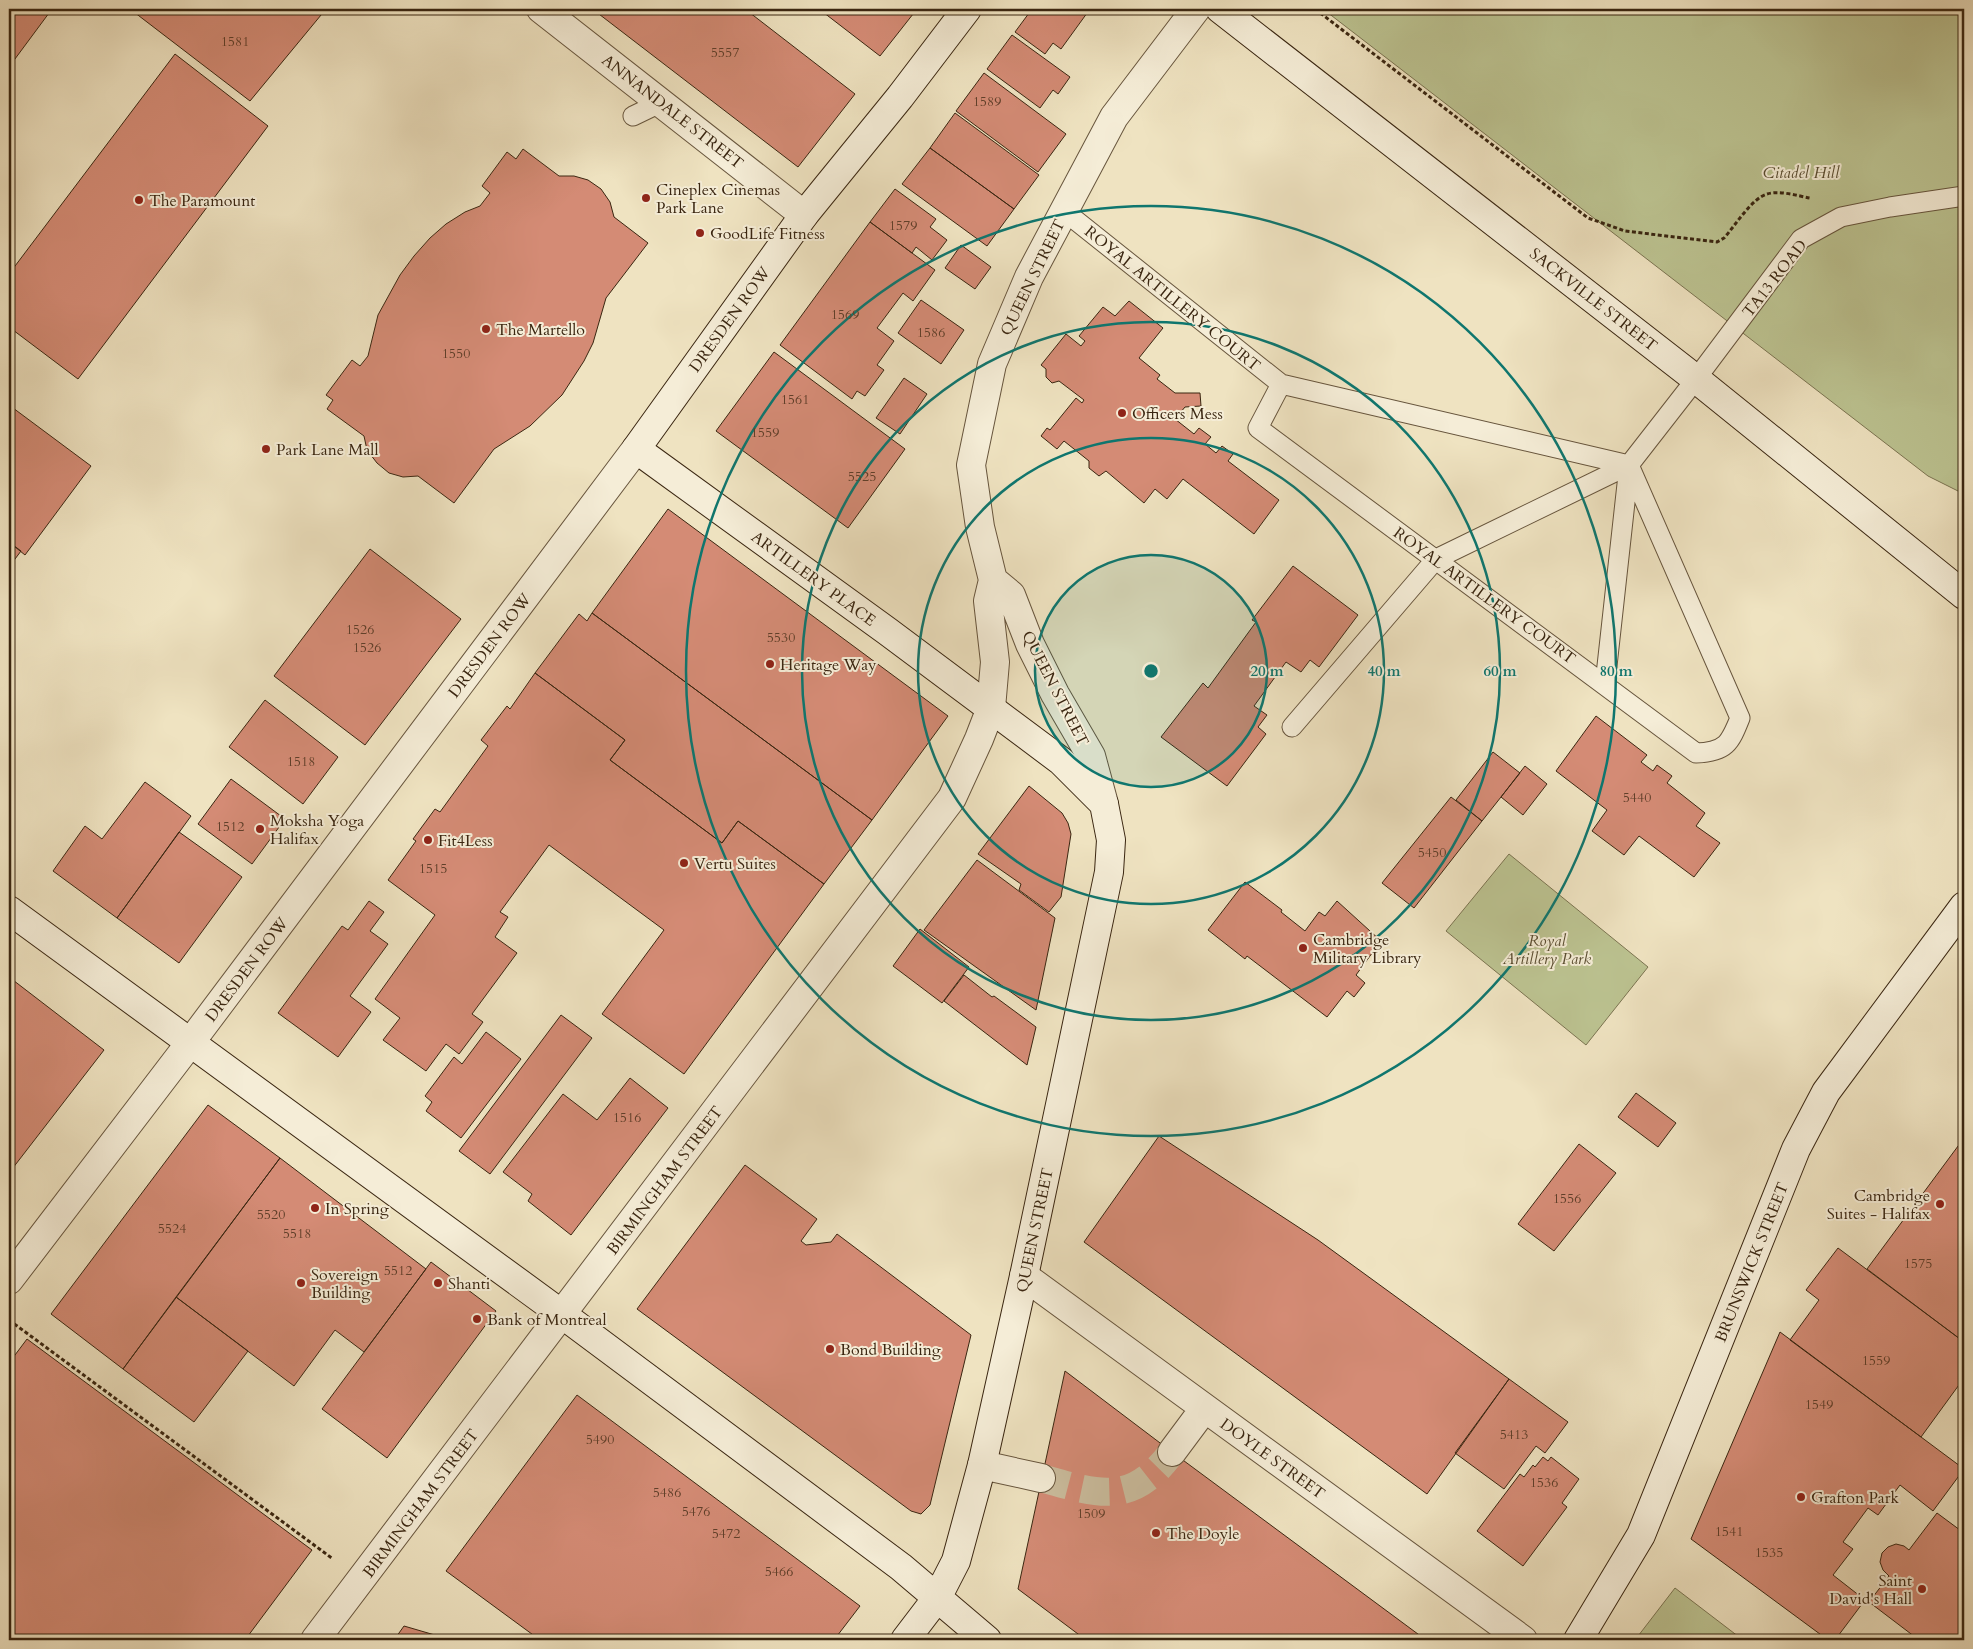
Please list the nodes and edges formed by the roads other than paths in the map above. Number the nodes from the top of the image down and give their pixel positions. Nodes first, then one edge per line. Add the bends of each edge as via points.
1 (541, 9) edge
2 (968, 9) edge
3 (1196, 9) edge
4 (1220, 9) edge
5 (662, 102) junction
6 (639, 121) dead end
7 (1964, 196) edge
8 (1064, 211) junction
9 (804, 215) junction
10 (1696, 379) junction
11 (1281, 384) junction
12 (636, 449) junction
13 (1629, 465) junction
14 (1436, 559) junction
15 (993, 580) junction
16 (1964, 595) edge
17 (1605, 684) junction
18 (990, 708) junction
19 (1292, 727) dead end
20 (1104, 804) junction
21 (1964, 906) edge
22 (9, 910) edge
23 (190, 1042) junction
24 (1024, 1276) junction
25 (9, 1280) edge
26 (563, 1315) junction
27 (1204, 1409) junction
28 (1172, 1452) tunnel mouth
29 (982, 1465) junction
30 (1041, 1478) tunnel mouth
31 (937, 1598) junction
32 (315, 1640) edge
33 (905, 1640) edge
34 (987, 1640) edge
35 (1523, 1640) edge
36 (1578, 1640) edge

1 - 5 street, ANNANDALE STREET
2 - 9 street, DRESDEN ROW
3 - 8 street, QUEEN STREET via 1114,117
4 - 10 street, SACKVILLE STREET
5 - 6 lane
5 - 9 street, ANNANDALE STREET
7 - 10 lane, TA13 ROAD via 1841,217 1801,239
8 - 11 lane, ROYAL ARTILLERY COURT
8 - 15 street, QUEEN STREET via 1029,277 992,364 971,465 980,527
9 - 12 street, DRESDEN ROW
10 - 13 lane
10 - 16 street, SACKVILLE STREET
11 - 13 lane, ROYAL ARTILLERY COURT
11 - 14 lane, ROYAL ARTILLERY COURT via 1258,428
12 - 18 street, ARTILLERY PLACE
12 - 23 street, DRESDEN ROW
13 - 14 lane
13 - 17 lane
13 - 17 lane, ROYAL ARTILLERY COURT via 1740,718 1731,740 1712,752 1696,753
14 - 17 lane, ROYAL ARTILLERY COURT
14 - 19 lane
15 - 18 street, QUEEN STREET via 988,601 995,662
15 - 20 street, QUEEN STREET via 1012,595 1030,644 1091,756
18 - 20 street, QUEEN STREET via 1061,761
18 - 26 street, BIRMINGHAM STREET via 952,798
20 - 24 street, QUEEN STREET via 1111,840 1109,872
21 - 36 street, BRUNSWICK STREET via 1826,1092 1796,1149 1641,1535
22 - 23 street
23 - 25 street, DRESDEN ROW
23 - 26 street
24 - 27 street, DOYLE STREET
24 - 29 street, QUEEN STREET
26 - 31 street via 901,1567
26 - 32 street, BIRMINGHAM STREET
27 - 28 street
27 - 35 street, DOYLE STREET
29 - 30 street
29 - 31 street, QUEEN STREET via 956,1562
31 - 33 street, QUEEN STREET
31 - 34 street

